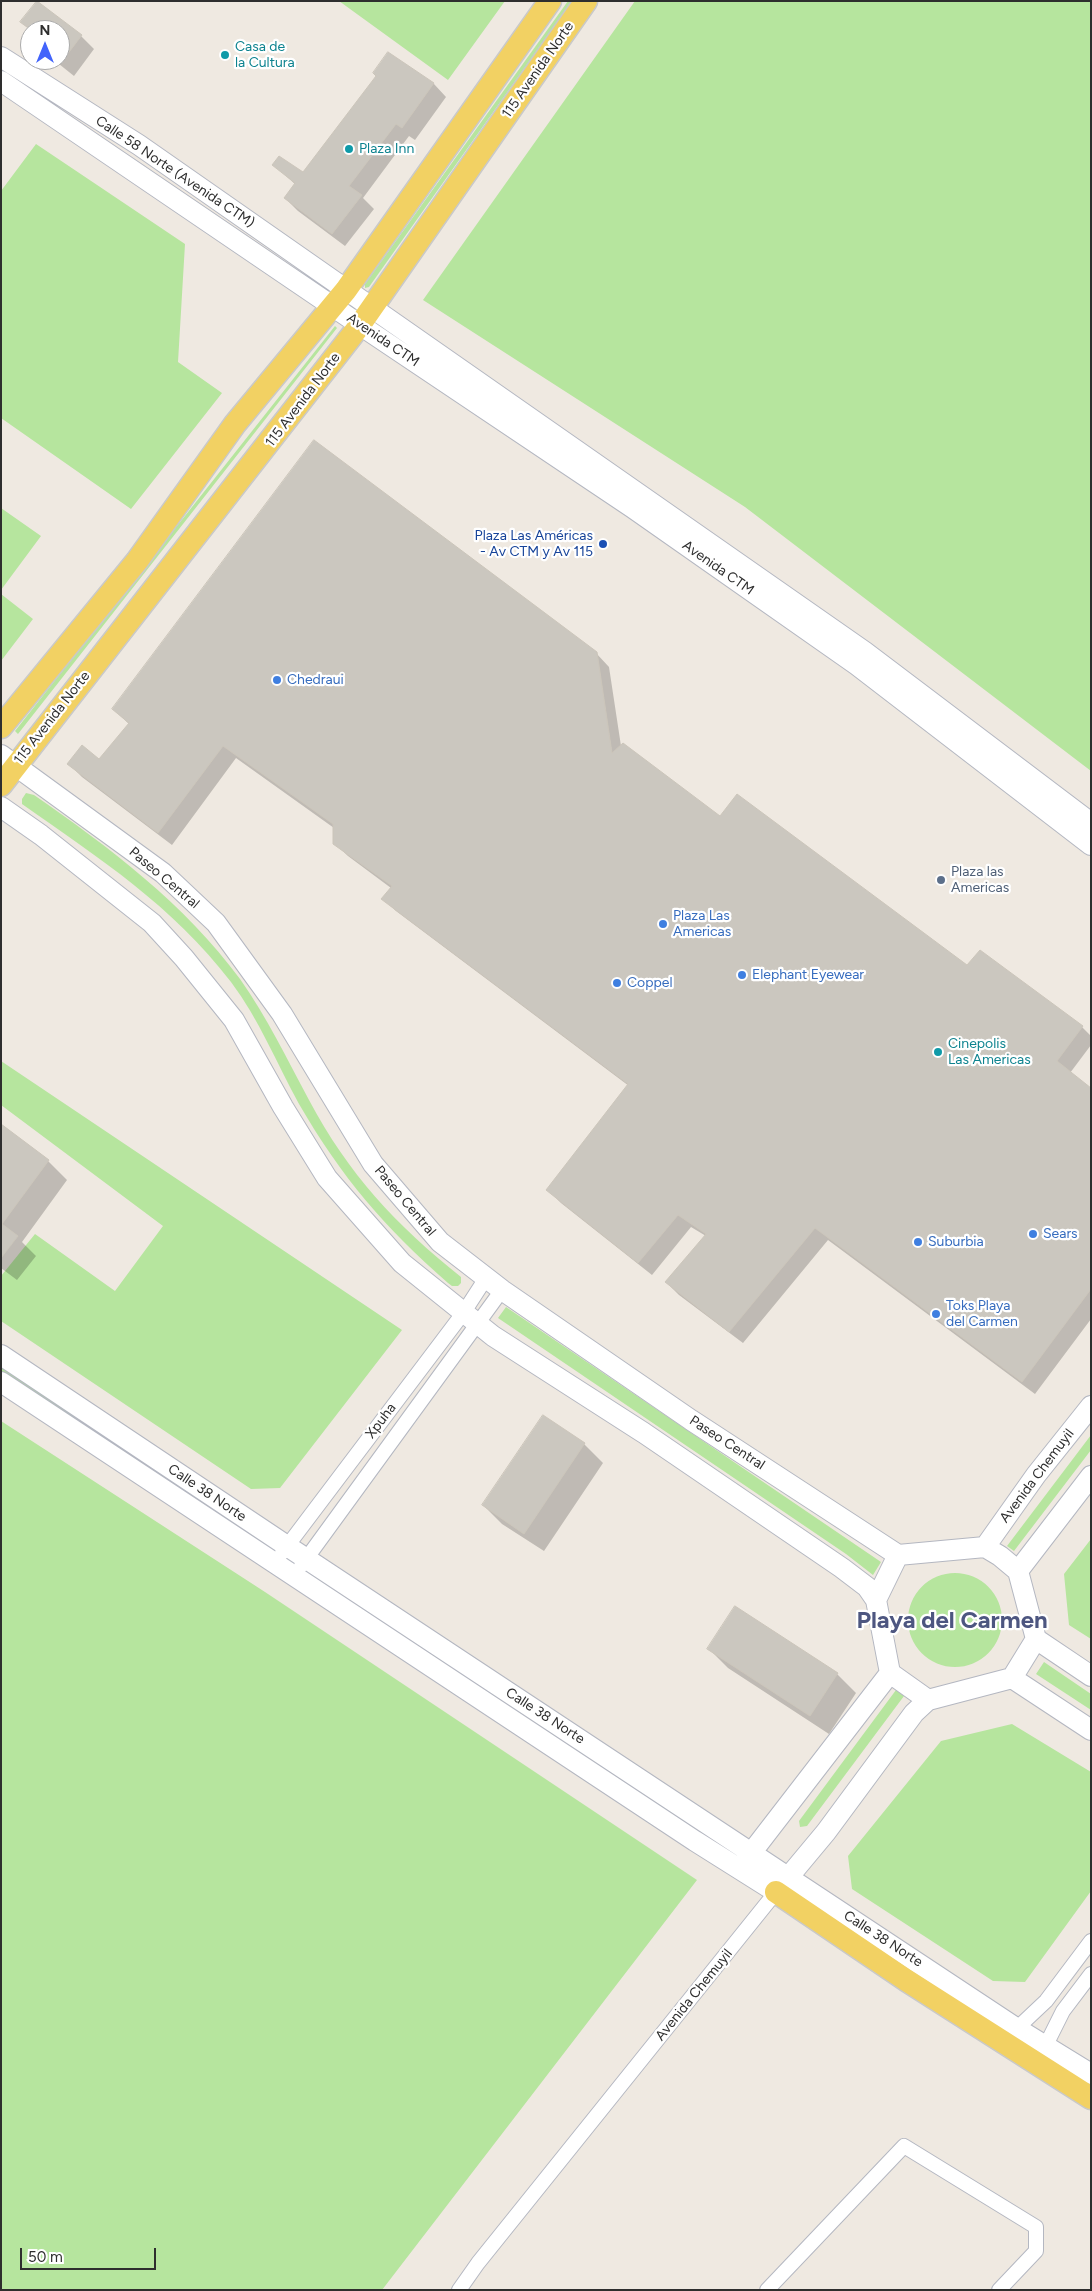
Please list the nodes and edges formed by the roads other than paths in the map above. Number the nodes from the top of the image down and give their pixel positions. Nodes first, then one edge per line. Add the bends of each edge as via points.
1 (550, 1) edge
2 (586, 1) edge
3 (1, 57) edge
4 (1, 81) edge
5 (340, 298) junction
6 (365, 316) junction
7 (1, 727) edge
8 (8, 760) edge
9 (1, 785) edge
10 (1, 807) edge
11 (1091, 823) edge
12 (1091, 845) edge
13 (494, 1284) junction
14 (470, 1318) junction
15 (1, 1355) edge
16 (1, 1382) edge
17 (1091, 1406) edge
18 (1091, 1476) edge
19 (985, 1547) junction
20 (281, 1554) junction
21 (898, 1555) junction
22 (301, 1567) junction
23 (1018, 1571) junction
24 (876, 1600) junction
25 (1036, 1639) junction
26 (890, 1673) junction
27 (1091, 1676) edge
28 (1012, 1678) junction
29 (928, 1700) junction
30 (1091, 1730) edge
31 (752, 1852) junction
32 (739, 1869) junction
33 (783, 1884) junction
34 (1091, 1941) edge
35 (1091, 1974) edge
36 (1011, 2035) junction
37 (1041, 2054) junction
38 (1091, 2074) edge
39 (1091, 2098) edge
40 (459, 2290) edge
41 (767, 2290) edge
42 (999, 2290) edge

1 - 5 main road
2 - 6 main road, 115 Avenida Norte
3 - 5 main road, Calle 58 Norte (Avenida CTM) via 139,145
4 - 5 main road, Calle 58 Norte (Avenida CTM)
5 - 6 main road, Avenida CTM
5 - 7 main road via 235,424 136,561
6 - 8 main road, 115 Avenida Norte via 257,460
6 - 11 main road, Avenida CTM via 865,652
6 - 12 main road, Avenida CTM via 857,665
8 - 9 main road, 115 Avenida Norte
8 - 13 main road, Paseo Central via 163,873 216,922 282,1014 373,1164 440,1242
10 - 14 main road via 152,923 234,1020 327,1178 402,1263
13 - 14 street, Xpuha
13 - 14 street, Xpuha
13 - 21 main road, Paseo Central via 691,1420
14 - 20 street, Xpuha
14 - 22 street, Xpuha
14 - 24 main road via 842,1568 866,1587
15 - 20 main road, Calle 38 Norte
16 - 20 main road, Calle 38 Norte
17 - 19 main road, Avenida Chemuyil
18 - 23 main road
19 - 21 main road
19 - 23 main road
20 - 22 main road, Calle 38 Norte
21 - 24 main road
22 - 31 main road, Calle 38 Norte
22 - 32 main road, Calle 38 Norte
23 - 25 main road
24 - 26 main road
25 - 27 main road
25 - 28 main road
26 - 29 main road
26 - 31 main road
28 - 29 main road
28 - 30 main road
29 - 33 main road, Avenida Chemuyil via 914,1712 826,1832
31 - 32 main road
31 - 33 main road, Calle 38 Norte
32 - 33 main road, Calle 38 Norte
33 - 36 main road, Calle 38 Norte via 906,1980
33 - 40 street, Avenida Chemuyil
34 - 36 street via 1046,2001
35 - 37 street via 1063,2011
36 - 37 main road, Calle 38 Norte
37 - 38 main road, Calle 38 Norte
37 - 39 main road, Calle 38 Norte
41 - 42 street via 904,2146 1036,2227 1036,2252

